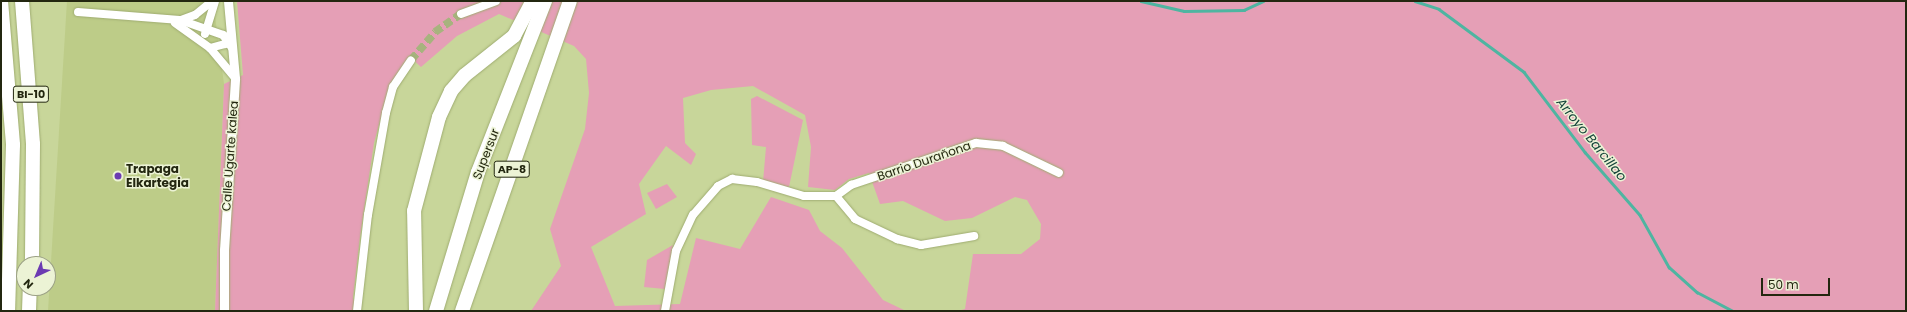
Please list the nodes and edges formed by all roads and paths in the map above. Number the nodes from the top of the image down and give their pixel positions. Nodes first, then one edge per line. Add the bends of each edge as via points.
1 (1, 1) edge
2 (22, 1) edge
3 (212, 1) edge
4 (215, 1) edge
5 (496, 1) edge
6 (533, 1) edge
7 (544, 1) edge
8 (570, 1) edge
9 (228, 4) edge
10 (78, 12) dead end
11 (461, 14) tunnel mouth
12 (165, 18) junction
13 (180, 20) junction
14 (529, 24) junction
15 (206, 30) junction
16 (228, 39) junction
17 (207, 45) junction
18 (411, 60) tunnel mouth
19 (235, 66) junction
20 (235, 78) junction
21 (1059, 173) dead end
22 (836, 196) junction
23 (974, 236) dead end
24 (32, 256) edge
25 (30, 296) edge
26 (8, 311) edge
27 (29, 311) edge
28 (224, 311) edge
29 (357, 311) edge
30 (416, 311) edge
31 (436, 311) edge
32 (462, 311) edge
33 (664, 311) edge

1 - 26 highway, BI-10 via 13,145
2 - 24 highway, BI-10 via 34,144
3 - 13 street via 195,15
4 - 15 street
5 - 11 street
6 - 14 highway, AP-8
7 - 14 highway, Supersur / AP-8
8 - 32 highway, AP-8
9 - 16 street
9 - 19 street, Calle Ugarte kalea
10 - 12 street
12 - 13 street
12 - 17 street via 184,27
13 - 15 street
14 - 30 highway, AP-8 via 465,76 451,91 439,117 414,211
14 - 31 highway, Supersur / AP-8 via 478,172
15 - 16 street
15 - 17 street
16 - 17 street
16 - 19 street
17 - 20 street
18 - 29 street via 394,87 386,113
19 - 20 street, Calle Ugarte kalea
20 - 28 street, Calle Ugarte kalea via 224,250
21 - 22 street, Barrio Durañona via 1003,146 976,143 851,185
22 - 23 street via 855,219 897,239 921,245
22 - 33 street via 804,196 757,182 732,179 718,186 693,215 676,252
25 - 27 highway

